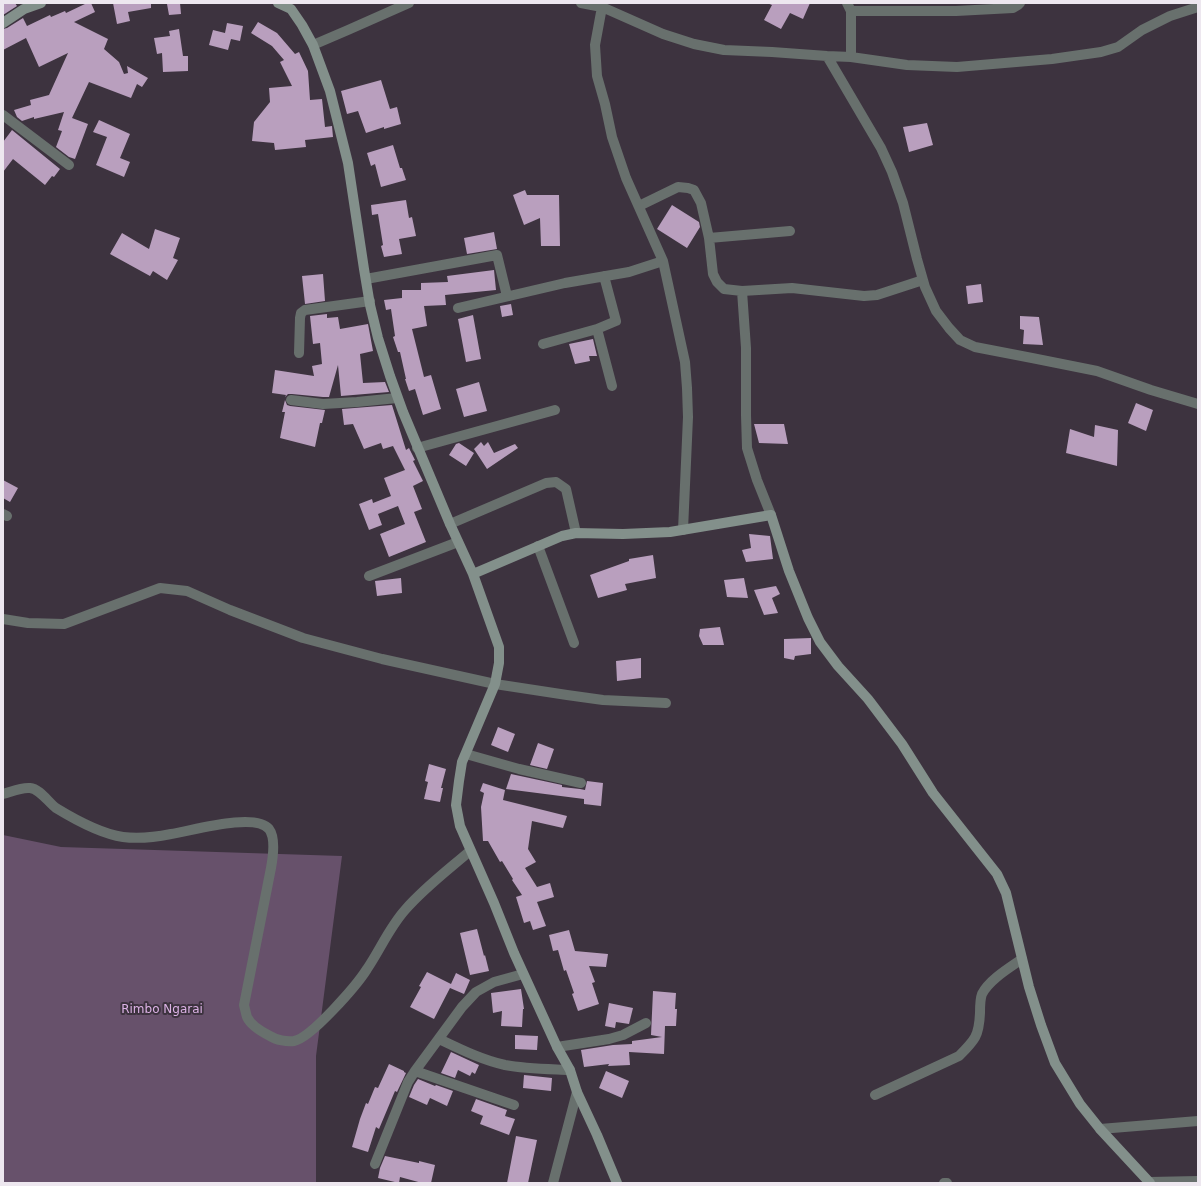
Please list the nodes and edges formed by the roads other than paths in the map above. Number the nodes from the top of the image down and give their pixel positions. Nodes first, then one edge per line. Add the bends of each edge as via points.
1 (40, 3) edge
2 (278, 3) edge
3 (409, 3) edge
4 (581, 3) edge
5 (1020, 3) edge
6 (289, 6) edge
7 (1198, 6) edge
8 (849, 7) edge
9 (955, 7) edge
10 (602, 8) junction
11 (3, 23) edge
12 (313, 45) junction
13 (826, 56) junction
14 (851, 57) junction
15 (3, 116) edge
16 (69, 165) dead end
17 (639, 206) junction
18 (790, 231) dead end
19 (709, 238) junction
20 (663, 261) junction
21 (604, 276) junction
22 (366, 279) junction
23 (923, 280) junction
24 (742, 291) junction
25 (507, 296) junction
26 (370, 301) junction
27 (458, 308) dead end
28 (597, 329) junction
29 (543, 344) dead end
30 (299, 354) dead end
31 (612, 386) dead end
32 (398, 398) junction
33 (291, 400) dead end
34 (1198, 404) edge
35 (555, 410) dead end
36 (418, 448) junction
37 (771, 515) junction
38 (450, 524) junction
39 (683, 530) junction
40 (576, 533) junction
41 (458, 542) junction
42 (538, 546) junction
43 (473, 574) junction
44 (369, 576) dead end
45 (3, 619) edge
46 (574, 643) dead end
47 (495, 684) junction
48 (666, 703) dead end
49 (466, 754) junction
50 (581, 784) dead end
51 (3, 794) edge
52 (470, 851) junction
53 (1022, 959) junction
54 (523, 974) junction
55 (646, 1023) dead end
56 (438, 1039) junction
57 (557, 1047) junction
58 (570, 1070) junction
59 (415, 1071) junction
60 (578, 1092) junction
61 (875, 1095) dead end
62 (514, 1105) dead end
63 (1198, 1121) edge
64 (1100, 1129) junction
65 (375, 1164) dead end
66 (1198, 1181) edge
67 (553, 1183) edge
68 (617, 1183) edge
69 (1150, 1183) edge

1 - 11 street
2 - 6 street
3 - 12 street
4 - 10 street
5 - 9 street via 1013,8
6 - 12 street
7 - 14 street via 1170,16 1142,30 1118,47 1101,52 956,67 907,65
8 - 9 street
8 - 14 street
10 - 13 street via 694,44 724,50
10 - 17 street via 595,45 597,76 612,137
12 - 22 street via 330,91 348,163
13 - 14 street
13 - 23 street via 892,172 903,203
15 - 16 street
17 - 19 street via 678,187 694,190 701,203
17 - 20 street
18 - 19 street
19 - 24 street via 717,282 724,289
20 - 21 street via 629,272
20 - 39 street via 685,362 687,388
21 - 25 street
21 - 28 street via 616,321
22 - 25 street via 497,255
22 - 26 street
23 - 24 street via 870,296 792,288
23 - 34 street via 936,311 949,328 960,340 975,347 1097,371
24 - 37 street via 746,348 747,448
25 - 27 street
26 - 30 street via 305,310 300,318
26 - 32 street via 378,338
28 - 29 street
28 - 31 street
32 - 33 street via 323,404
32 - 36 street
35 - 36 street
36 - 38 street
37 - 39 street
37 - 53 street via 789,571 820,642 868,699 902,744 933,793 997,874 1006,893
38 - 40 street via 546,483 556,482 566,489
38 - 41 street
39 - 40 street via 623,534
40 - 42 street
41 - 43 street
41 - 44 street
42 - 43 street
42 - 46 street
43 - 47 street via 499,647
45 - 47 street via 64,624 160,588 187,591 303,638 382,659
47 - 48 street via 603,700
47 - 49 street
49 - 50 street
49 - 52 street via 462,762 456,805 460,826
51 - 52 street via 24,788 36,790 55,807 75,819 98,830 123,837 149,837 249,821 262,824 269,829 273,852 271,868 244,1005 248,1018 258,1029 275,1039 294,1041 306,1036 321,1022 367,969 404,910
52 - 54 street
53 - 61 street via 1001,973 982,994 979,1028 975,1038 959,1056
53 - 64 street via 1055,1063 1080,1104
54 - 56 street via 494,982 476,992
54 - 57 street
55 - 57 street via 609,1039
56 - 58 street via 466,1053 504,1065
56 - 59 street
57 - 58 street
58 - 60 street
59 - 62 street
59 - 65 street via 402,1093
60 - 67 street
60 - 68 street
63 - 64 street
64 - 69 street
66 - 69 street

